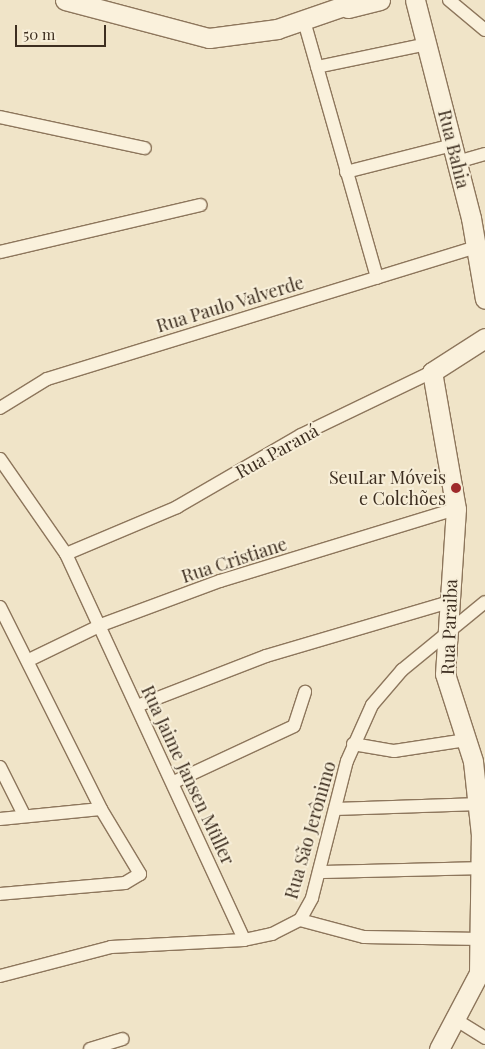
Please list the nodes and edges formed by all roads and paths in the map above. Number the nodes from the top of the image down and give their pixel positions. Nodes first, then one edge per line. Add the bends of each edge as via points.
1 (65, 0) edge
2 (361, 0) edge
3 (380, 0) edge
4 (415, 0) edge
5 (449, 0) edge
6 (340, 9) junction
7 (304, 22) junction
8 (485, 30) edge
9 (427, 44) junction
10 (317, 67) junction
11 (0, 117) edge
12 (145, 148) dead end
13 (455, 153) junction
14 (485, 154) edge
15 (346, 172) junction
16 (201, 205) dead end
17 (478, 216) edge
18 (477, 247) junction
19 (0, 252) edge
20 (376, 278) junction
21 (485, 299) edge
22 (485, 338) edge
23 (432, 372) junction
24 (0, 408) edge
25 (0, 459) edge
26 (456, 509) junction
27 (66, 554) junction
28 (448, 602) junction
29 (485, 602) edge
30 (0, 607) edge
31 (100, 625) junction
32 (449, 630) junction
33 (29, 660) junction
34 (305, 692) dead end
35 (137, 706) junction
36 (466, 740) junction
37 (353, 744) junction
38 (0, 767) edge
39 (174, 782) junction
40 (480, 804) junction
41 (335, 808) junction
42 (101, 809) junction
43 (24, 815) junction
44 (0, 819) edge
45 (479, 868) junction
46 (319, 872) junction
47 (0, 894) edge
48 (300, 920) junction
49 (244, 940) junction
50 (483, 946) edge
51 (482, 974) edge
52 (0, 976) edge
53 (458, 1021) junction
54 (485, 1038) edge
55 (123, 1039) dead end
56 (90, 1049) edge
57 (435, 1049) edge

1 - 7 street via 209,38 253,35
2 - 6 street
3 - 6 street
4 - 9 street, Rua Bahia
5 - 8 street
6 - 7 street
7 - 10 street
9 - 10 street
9 - 13 street, Rua Bahia
10 - 15 street
11 - 12 street
13 - 14 street
13 - 15 street
13 - 17 street, Rua Bahia
15 - 20 street
16 - 19 street
17 - 18 street, Rua Bahia
18 - 20 street, Rua Paulo Valverde
18 - 21 street, Rua Bahia
20 - 24 street, Rua Paulo Valverde via 47,379
22 - 23 street, Rua Paraná
23 - 26 street, Rua Paraiba
23 - 27 street, Rua Paraná via 301,435 176,507
25 - 27 street, Rua Jaime Jansen Müller
26 - 28 street, Rua Paraiba
26 - 31 street, Rua Cristiane via 220,581
27 - 31 street, Rua Jaime Jansen Müller
28 - 32 street, Rua Paraiba
28 - 35 street via 266,656
29 - 32 street, Rua São Jerônimo
30 - 33 street
31 - 33 street, Rua Cristiane
31 - 35 street, Rua Jaime Jansen Müller
32 - 36 street, Rua Paraiba via 445,674
32 - 37 street, Rua São Jerônimo via 381,693
33 - 42 street
34 - 39 street via 294,726
35 - 39 street, Rua Jaime Jansen Müller
36 - 37 street via 394,751
36 - 40 street, Rua Paraiba
37 - 41 street, Rua São Jerônimo
38 - 43 street
39 - 49 street, Rua Jaime Jansen Müller
40 - 41 street
40 - 45 street, Rua Paraiba
41 - 46 street, Rua São Jerônimo
42 - 43 street
42 - 47 street via 138,869 136,878 124,883
43 - 44 street
45 - 46 street
45 - 50 street, Rua Paraiba
46 - 48 street, Rua São Jerônimo
48 - 49 street, Rua São Jerônimo via 272,934
48 - 50 street via 364,937
49 - 52 street, Rua São Jerônimo via 132,944
50 - 51 street, Rua Paraiba
51 - 53 street, Rua Paraiba
53 - 54 street
53 - 57 street, Rua Paraiba
55 - 56 street

